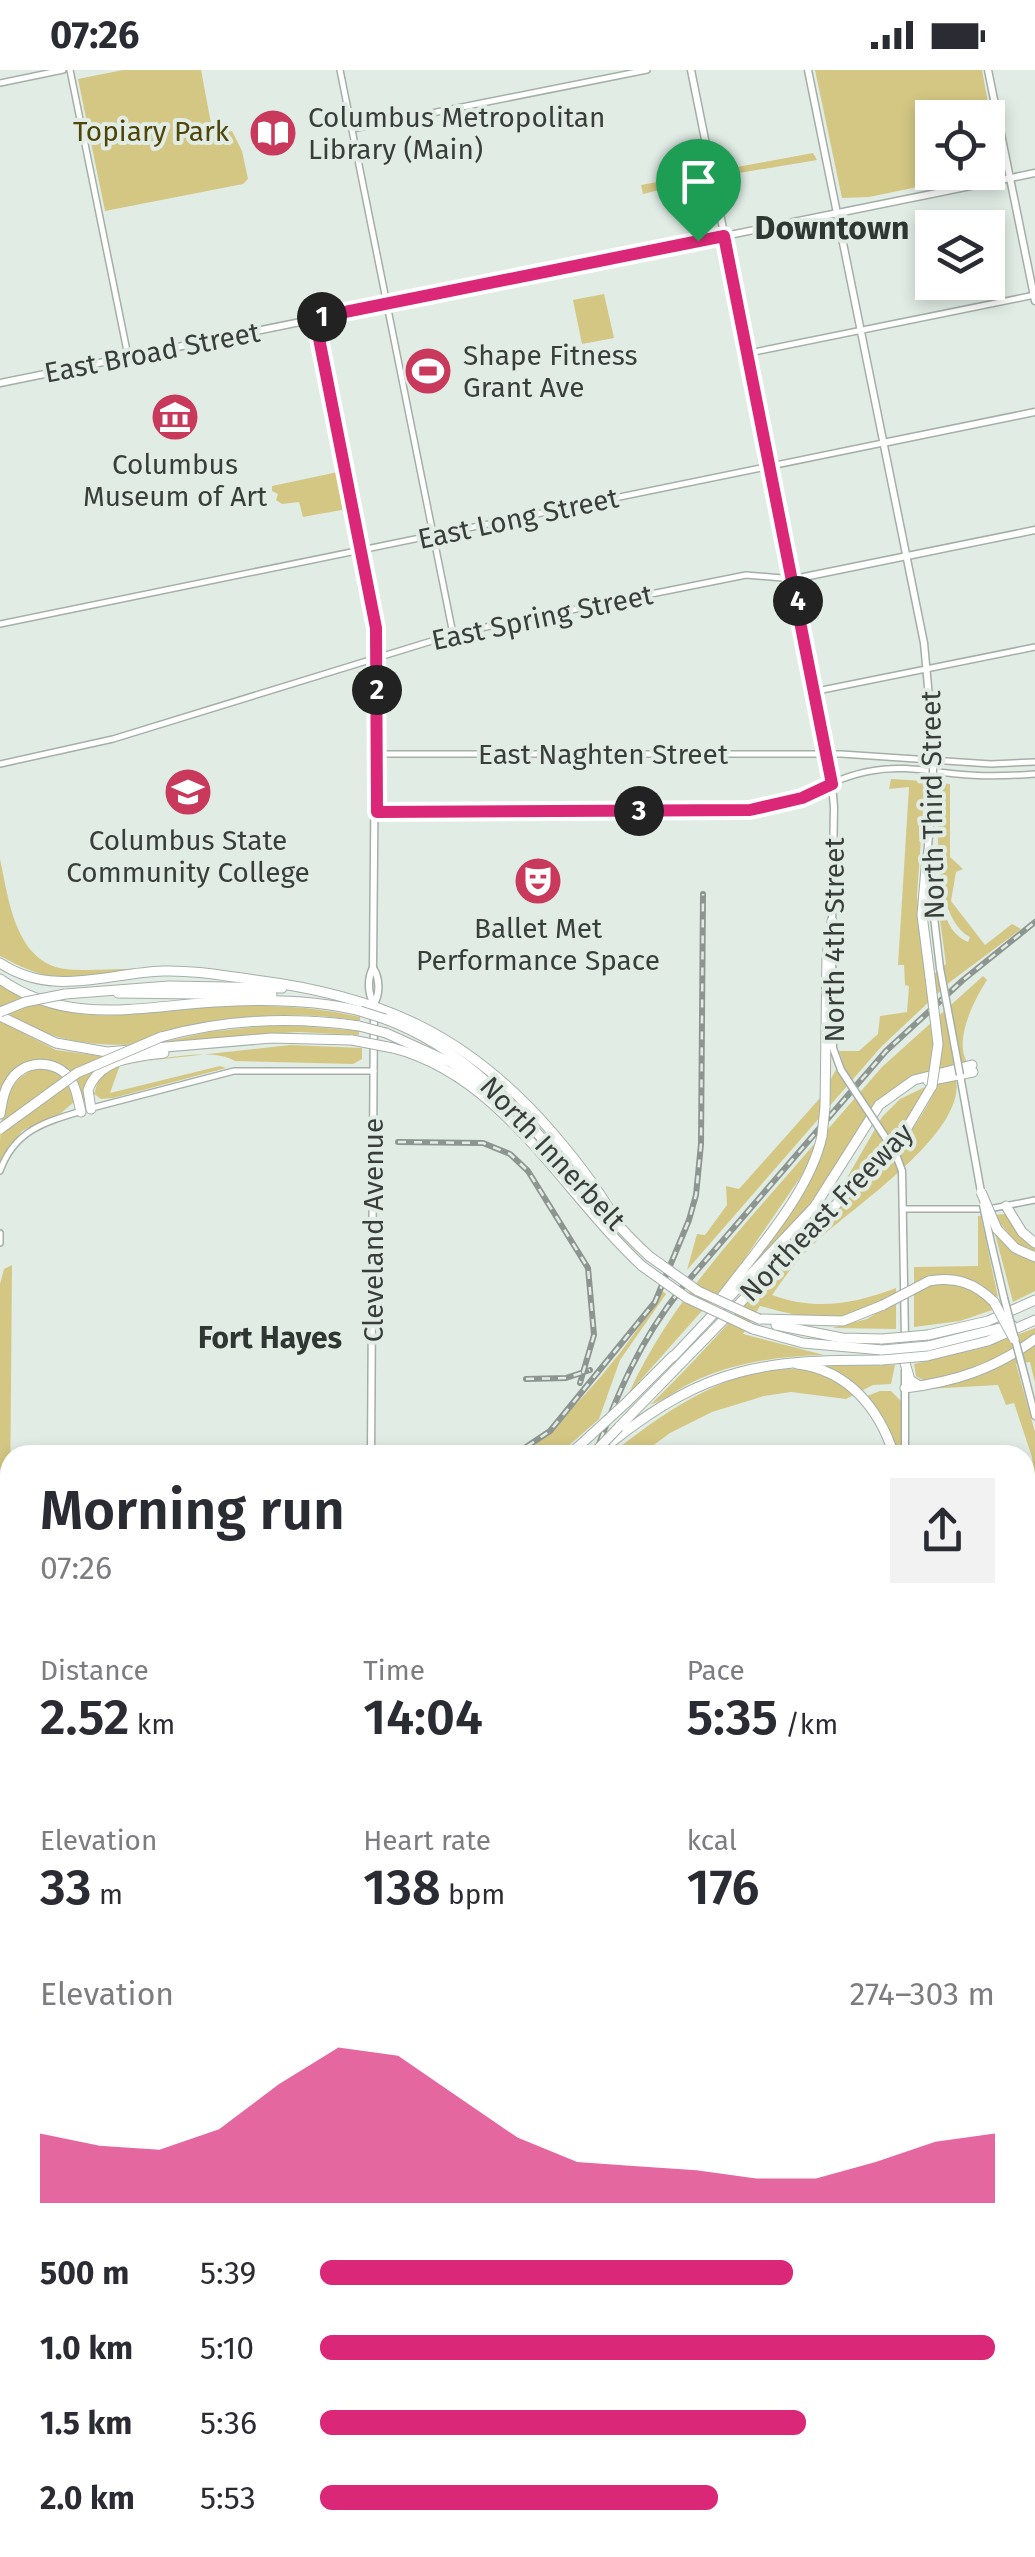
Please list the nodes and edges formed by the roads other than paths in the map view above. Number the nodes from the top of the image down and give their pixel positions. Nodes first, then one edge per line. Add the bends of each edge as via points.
1 (67, 70) edge
2 (340, 70) edge
3 (647, 70) edge
4 (691, 70) edge
5 (808, 70) edge
6 (988, 70) edge
7 (0, 83) edge
8 (352, 129) junction
9 (1035, 173) edge
10 (1010, 178) junction
11 (837, 212) junction
12 (724, 236) junction
13 (1035, 297) edge
14 (387, 304) junction
15 (315, 318) junction
16 (861, 330) junction
17 (748, 354) junction
18 (128, 357) junction
19 (0, 383) edge
20 (1035, 412) edge
21 (884, 443) junction
22 (770, 465) junction
23 (1035, 530) edge
24 (434, 536) junction
25 (361, 551) junction
26 (906, 556) junction
27 (794, 579) junction
28 (0, 624) edge
29 (454, 634) junction
30 (1035, 648) edge
31 (377, 657) junction
32 (928, 669) junction
33 (817, 692) junction
34 (377, 754) junction
35 (829, 754) junction
36 (909, 756) junction
37 (1035, 762) edge
38 (0, 764) edge
39 (900, 768) junction
40 (1035, 774) edge
41 (832, 784) junction
42 (377, 812) junction
43 (927, 857) junction
44 (832, 921) junction
45 (0, 962) edge
46 (0, 979) edge
47 (330, 998) junction
48 (374, 1004) junction
49 (0, 1014) edge
50 (210, 1043) junction
51 (374, 1070) junction
52 (86, 1110) junction
53 (0, 1114) edge
54 (525, 1122) junction
55 (0, 1128) edge
56 (0, 1171) edge
57 (981, 1192) joint
58 (1035, 1200) edge
59 (1006, 1206) junction
60 (905, 1209) junction
61 (619, 1226) junction
62 (0, 1232) edge
63 (996, 1236) junction
64 (797, 1242) junction
65 (0, 1243) edge
66 (1035, 1243) edge
67 (1035, 1257) edge
68 (999, 1300) junction
69 (1035, 1300) edge
70 (1035, 1318) edge
71 (760, 1319) junction
72 (1014, 1339) joint
73 (1035, 1339) edge
74 (928, 1346) junction
75 (882, 1350) junction
76 (672, 1357) junction
77 (779, 1362) junction
78 (905, 1363) junction
79 (920, 1386) junction
80 (905, 1388) junction
81 (1035, 1416) edge
82 (372, 1445) edge
83 (581, 1445) edge
84 (603, 1445) edge
85 (609, 1445) edge
86 (889, 1445) edge
87 (906, 1445) edge

1 - 7 main road
1 - 18 main road
2 - 8 main road
3 - 8 main road
4 - 12 main road, North 4th Street
5 - 11 main road, North Third Street
6 - 10 main road
8 - 14 main road
9 - 10 main road, East Broad Street
10 - 11 main road, East Broad Street
10 - 13 main road
11 - 12 main road, East Broad Street
11 - 16 main road, North Third Street
12 - 14 main road, East Broad Street
12 - 17 main road, North 4th Street
13 - 16 main road
14 - 15 main road, East Broad Street
14 - 24 main road
15 - 18 main road, East Broad Street
15 - 25 main road, Cleveland Avenue
16 - 17 main road
16 - 21 main road, North Third Street
17 - 22 main road, North 4th Street
18 - 19 main road, East Broad Street
20 - 21 main road, East Long Street
21 - 22 main road, East Long Street
21 - 26 main road, North Third Street
22 - 24 main road, East Long Street
22 - 27 main road, North 4th Street
23 - 26 main road, East Spring Street
24 - 25 main road, East Long Street
24 - 29 main road
25 - 28 main road, East Long Street
25 - 31 main road, Cleveland Avenue
26 - 27 main road, East Spring Street
26 - 32 main road, North Third Street
27 - 29 main road, East Spring Street via 746,575
27 - 33 main road, North 4th Street
29 - 31 main road, East Spring Street
30 - 32 main road
31 - 34 main road, Cleveland Avenue
31 - 38 main road, East Spring Street via 113,739
32 - 33 main road
32 - 43 main road, North Third Street, bridge via 934,728
33 - 35 main road, North 4th Street
34 - 35 main road, East Naghten Street
34 - 42 main road, Cleveland Avenue
35 - 36 main road, East Naghten Street
35 - 41 main road, North 4th Street
36 - 37 main road, East Naghten Street
36 - 39 main road
39 - 40 main road
39 - 41 main road
41 - 42 main road via 750,810
41 - 44 main road, North 4th Street
42 - 48 main road, Cleveland Avenue
43 - 57 main road, North Third Street, bridge
43 - 64 highway, Northeast Freeway, bridge via 922,915 938,1032 932,1086 901,1138
44 - 60 main road, North 4th Street, bridge via 833,1048 895,1152
44 - 76 highway, Northeast Freeway, bridge via 822,1136 807,1175 760,1248
45 - 47 highway via 50,982 181,972
46 - 47 highway, North Innerbelt via 36,1000 76,1010
47 - 48 highway
47 - 49 highway, bridge via 169,986 65,994
47 - 54 highway, North Innerbelt, bridge via 436,1042 481,1074
48 - 51 main road, Cleveland Avenue
48 - 61 highway via 469,1052 530,1106
49 - 50 highway, North Innerbelt via 38,1036 92,1051
50 - 52 highway via 110,1064 90,1083
50 - 75 highway, North Innerbelt, bridge via 352,1040 441,1068 479,1093 619,1244 687,1298 753,1329 803,1343
51 - 52 main road via 234,1070
51 - 82 main road, Cleveland Avenue
52 - 53 highway via 69,1078 36,1064 9,1082
52 - 56 main road via 28,1131
54 - 55 highway, bridge via 452,1063 392,1034 352,1025 248,1020 118,1052 77,1072
54 - 61 highway, North Innerbelt
57 - 63 highway, bridge
58 - 59 main road
59 - 60 main road
59 - 66 highway
60 - 78 main road, North 4th Street
61 - 71 highway, North Innerbelt, bridge via 698,1291
62 - 65 main road
63 - 67 highway
63 - 68 main road
64 - 76 highway via 886,1106 916,1086 972,1068 914,1080 879,1105 815,1206
64 - 84 highway, Northeast Freeway, bridge
68 - 71 highway, bridge via 958,1280 929,1281 843,1321
68 - 72 highway, bridge
69 - 74 highway, North Innerbelt
70 - 74 highway, North Innerbelt via 988,1340
71 - 75 highway, North Innerbelt
72 - 81 main road, bridge
73 - 79 highway via 987,1369
74 - 75 highway, North Innerbelt, bridge
74 - 75 highway, North Innerbelt, bridge
75 - 77 highway
76 - 83 highway, Northeast Freeway, bridge
77 - 85 highway, bridge via 701,1384
77 - 86 highway via 819,1368 849,1384 871,1408
78 - 79 highway via 910,1380
78 - 80 main road, North 4th Street
79 - 80 highway
80 - 87 main road, North 4th Street

